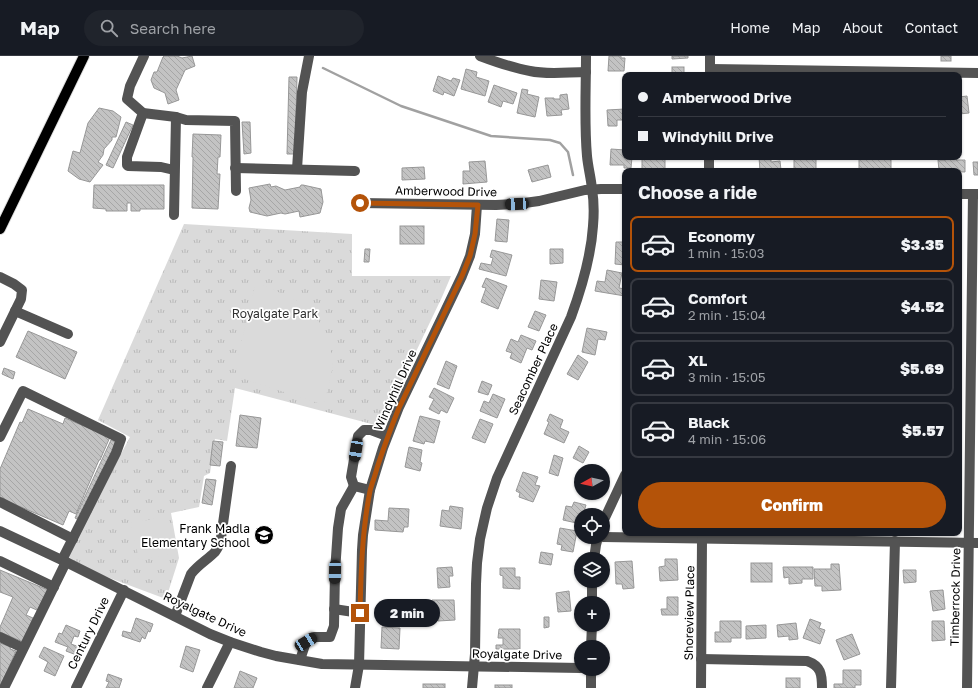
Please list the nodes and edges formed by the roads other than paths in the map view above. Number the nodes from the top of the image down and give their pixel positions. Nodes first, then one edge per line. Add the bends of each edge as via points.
1 (84, 56) edge
2 (144, 56) edge
3 (309, 56) edge
4 (480, 56) edge
5 (586, 56) edge
6 (710, 56) edge
7 (586, 72) junction
8 (710, 72) edge
9 (962, 73) edge
10 (978, 73) edge
11 (143, 113) junction
12 (176, 117) junction
13 (235, 168) junction
14 (174, 170) junction
15 (297, 170) junction
16 (355, 171) dead end
17 (592, 190) junction
18 (622, 190) edge
19 (236, 192) dead end
20 (962, 194) edge
21 (976, 194) edge
22 (360, 203) dead end
23 (478, 205) junction
24 (174, 215) dead end
25 (0, 229) edge
26 (0, 277) edge
27 (15, 311) junction
28 (68, 334) dead end
29 (0, 342) edge
30 (388, 436) junction
31 (0, 437) edge
32 (230, 466) dead end
33 (622, 481) edge
34 (354, 486) junction
35 (370, 490) junction
36 (0, 502) edge
37 (610, 508) edge
38 (0, 531) edge
39 (610, 537) edge
40 (72, 539) junction
41 (702, 539) junction
42 (895, 541) junction
43 (973, 543) edge
44 (0, 561) edge
45 (64, 561) junction
46 (54, 587) junction
47 (124, 590) junction
48 (334, 609) junction
49 (360, 613) junction
50 (175, 616) junction
51 (0, 637) edge
52 (230, 642) junction
53 (23, 648) junction
54 (701, 659) junction
55 (300, 660) junction
56 (359, 664) junction
57 (475, 666) junction
58 (574, 668) edge
59 (591, 676) edge
60 (4, 688) edge
61 (76, 688) edge
62 (207, 688) edge
63 (355, 688) edge
64 (472, 688) edge
65 (591, 688) edge
66 (701, 688) edge
67 (822, 688) edge
68 (891, 688) edge
69 (967, 688) edge

1 - 25 main road
2 - 11 street via 127,99
3 - 15 street via 302,92
4 - 7 street via 531,72
5 - 7 street, Seacomber Place
6 - 8 street
7 - 17 street, Seacomber Place via 587,156
9 - 10 street
11 - 12 street
11 - 14 street via 127,157 127,165
12 - 13 street via 186,120 235,121
12 - 14 street
13 - 15 street
13 - 19 street
14 - 24 street
15 - 16 street
17 - 18 street, Amberwood Drive
17 - 23 street, Amberwood Drive via 517,204
17 - 57 street, Seacomber Place via 591,243 578,298 497,478 487,508 477,563
20 - 21 street
21 - 43 street, Timberrock Drive
22 - 23 street, Amberwood Drive
23 - 30 street, Windyhill Drive via 470,256
26 - 27 street via 22,290
27 - 28 street
27 - 29 street
30 - 34 street via 364,430 358,436 351,477
30 - 35 street, Windyhill Drive
31 - 40 street via 23,391 121,439
32 - 50 street via 218,548 191,574
33 - 37 street
34 - 35 street
34 - 48 street via 341,509
35 - 49 street, Windyhill Drive via 363,535
36 - 40 street
38 - 45 street, Royalgate Drive
39 - 41 street
40 - 45 street
41 - 42 street
41 - 54 street, Shoreview Place
42 - 43 street
42 - 68 street
43 - 69 street, Timberrock Drive
44 - 46 street
45 - 46 street
45 - 47 street, Royalgate Drive
46 - 53 street
47 - 50 street, Royalgate Drive
47 - 61 street, Century Drive
48 - 49 street
48 - 55 street via 334,626 330,637 314,637 306,642
49 - 56 street, Windyhill Drive
50 - 52 street, Royalgate Drive
51 - 53 street
52 - 55 street, Royalgate Drive via 276,656
52 - 62 street
53 - 60 street
54 - 66 street, Shoreview Place
54 - 67 street via 807,661 817,666 821,672
55 - 56 street, Royalgate Drive via 322,664
56 - 57 street, Royalgate Drive
56 - 63 street, Windyhill Drive
57 - 58 street, Royalgate Drive
57 - 64 street, Seacomber Place
59 - 65 street

